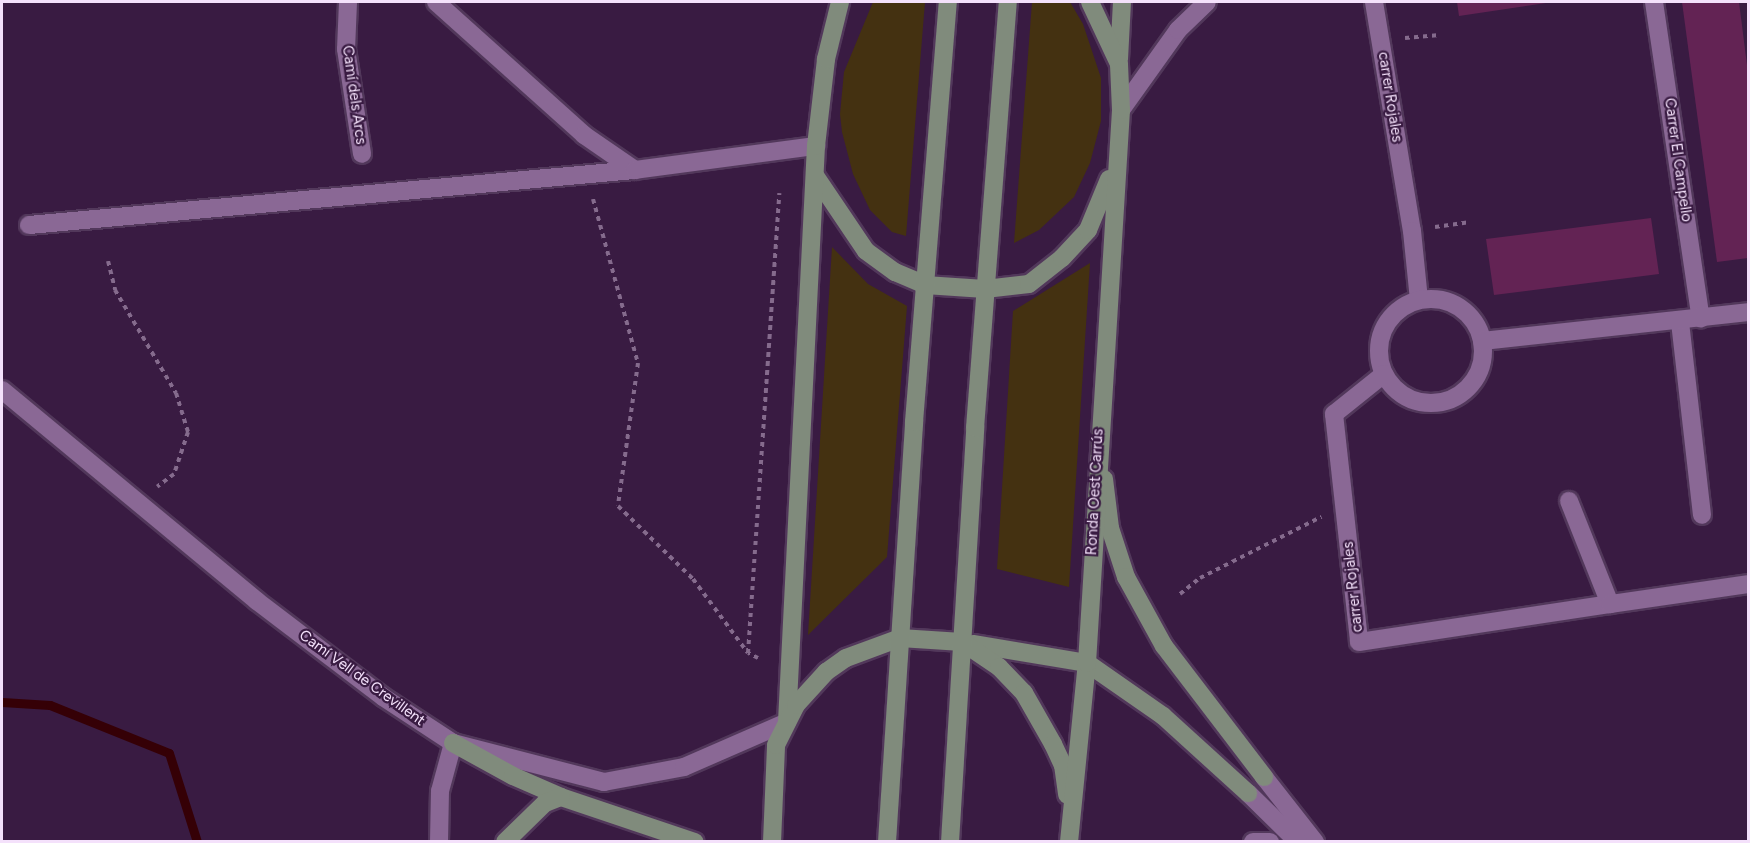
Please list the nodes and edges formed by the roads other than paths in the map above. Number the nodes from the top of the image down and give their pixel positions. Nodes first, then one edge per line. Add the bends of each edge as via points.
1 (348, 2) edge
2 (435, 2) edge
3 (948, 2) edge
4 (1008, 2) edge
5 (1090, 2) edge
6 (1122, 2) edge
7 (1207, 2) edge
8 (1374, 2) edge
9 (1654, 2) edge
10 (840, 6) edge
11 (1119, 64) junction
12 (1121, 110) junction
13 (816, 146) junction
14 (362, 153) dead end
15 (1116, 158) junction
16 (635, 170) junction
17 (816, 177) junction
18 (28, 225) dead end
19 (925, 285) junction
20 (985, 289) junction
21 (1419, 300) junction
22 (1749, 312) edge
23 (1701, 319) junction
24 (1680, 322) junction
25 (1482, 341) junction
26 (1384, 374) junction
27 (2, 390) edge
28 (1098, 432) junction
29 (1569, 501) dead end
30 (1702, 515) dead end
31 (1749, 584) edge
32 (1610, 604) junction
33 (900, 638) junction
34 (962, 642) junction
35 (1087, 663) junction
36 (787, 722) junction
37 (453, 743) junction
38 (1263, 777) joint
39 (1248, 793) joint
40 (561, 797) junction
41 (1070, 834) edge
42 (439, 842) edge
43 (505, 842) edge
44 (695, 842) edge
45 (772, 842) edge
46 (887, 842) edge
47 (950, 842) edge
48 (1253, 842) edge
49 (1270, 842) edge
50 (1298, 842) edge
51 (1316, 842) edge

1 - 14 street, Camí dels Arcs via 346,49
2 - 16 street via 584,135
3 - 19 main road
4 - 20 main road
5 - 11 main road, Ronda Oest Carrús
6 - 11 main road, Ronda Oest Carrús
7 - 12 street via 1178,30
8 - 21 street, carrer Rojales via 1412,231
9 - 23 street, Carrer El Campello
10 - 13 main road via 826,59
11 - 12 main road, Ronda Oest Carrús
12 - 15 main road, Ronda Oest Carrús
13 - 16 street
13 - 17 main road
15 - 20 main road, Ronda Oest Carrús via 1088,230 1062,258 1029,284
15 - 28 main road, Ronda Oest Carrús
16 - 18 street
17 - 19 main road, Ronda Oest Carrús via 866,251 895,272
17 - 36 main road
19 - 20 main road, Ronda Oest Carrús
19 - 33 main road
20 - 34 main road
21 - 25 street via 1452,304 1466,313
21 - 26 street via 1391,317 1382,331 1378,348
22 - 23 street
23 - 24 street
24 - 25 street
24 - 30 street
25 - 26 street via 1478,374 1453,399 1436,404 1418,402 1401,394
26 - 32 street, carrer Rojales via 1334,414 1359,642
27 - 37 street, Camí Vell de Crevillent via 383,697
28 - 35 main road, Ronda Oest Carrús
28 - 38 main road via 1110,528 1126,577 1164,646
29 - 32 street
31 - 32 street, carrer Rojales
33 - 34 main road
33 - 36 main road via 846,658 826,672 795,705
33 - 46 main road
34 - 35 main road
34 - 41 main road, Ronda Oest Carrús via 999,667 1024,693 1063,765
34 - 47 main road
35 - 39 main road via 1163,716
35 - 41 main road, Ronda Oest Carrús
36 - 37 street, Camí Vell de Crevillent via 684,767 604,782
36 - 45 main road via 776,745
37 - 40 main road
37 - 42 street via 440,791
38 - 51 street
39 - 50 street
40 - 43 main road via 545,803
40 - 44 main road
48 - 49 street

